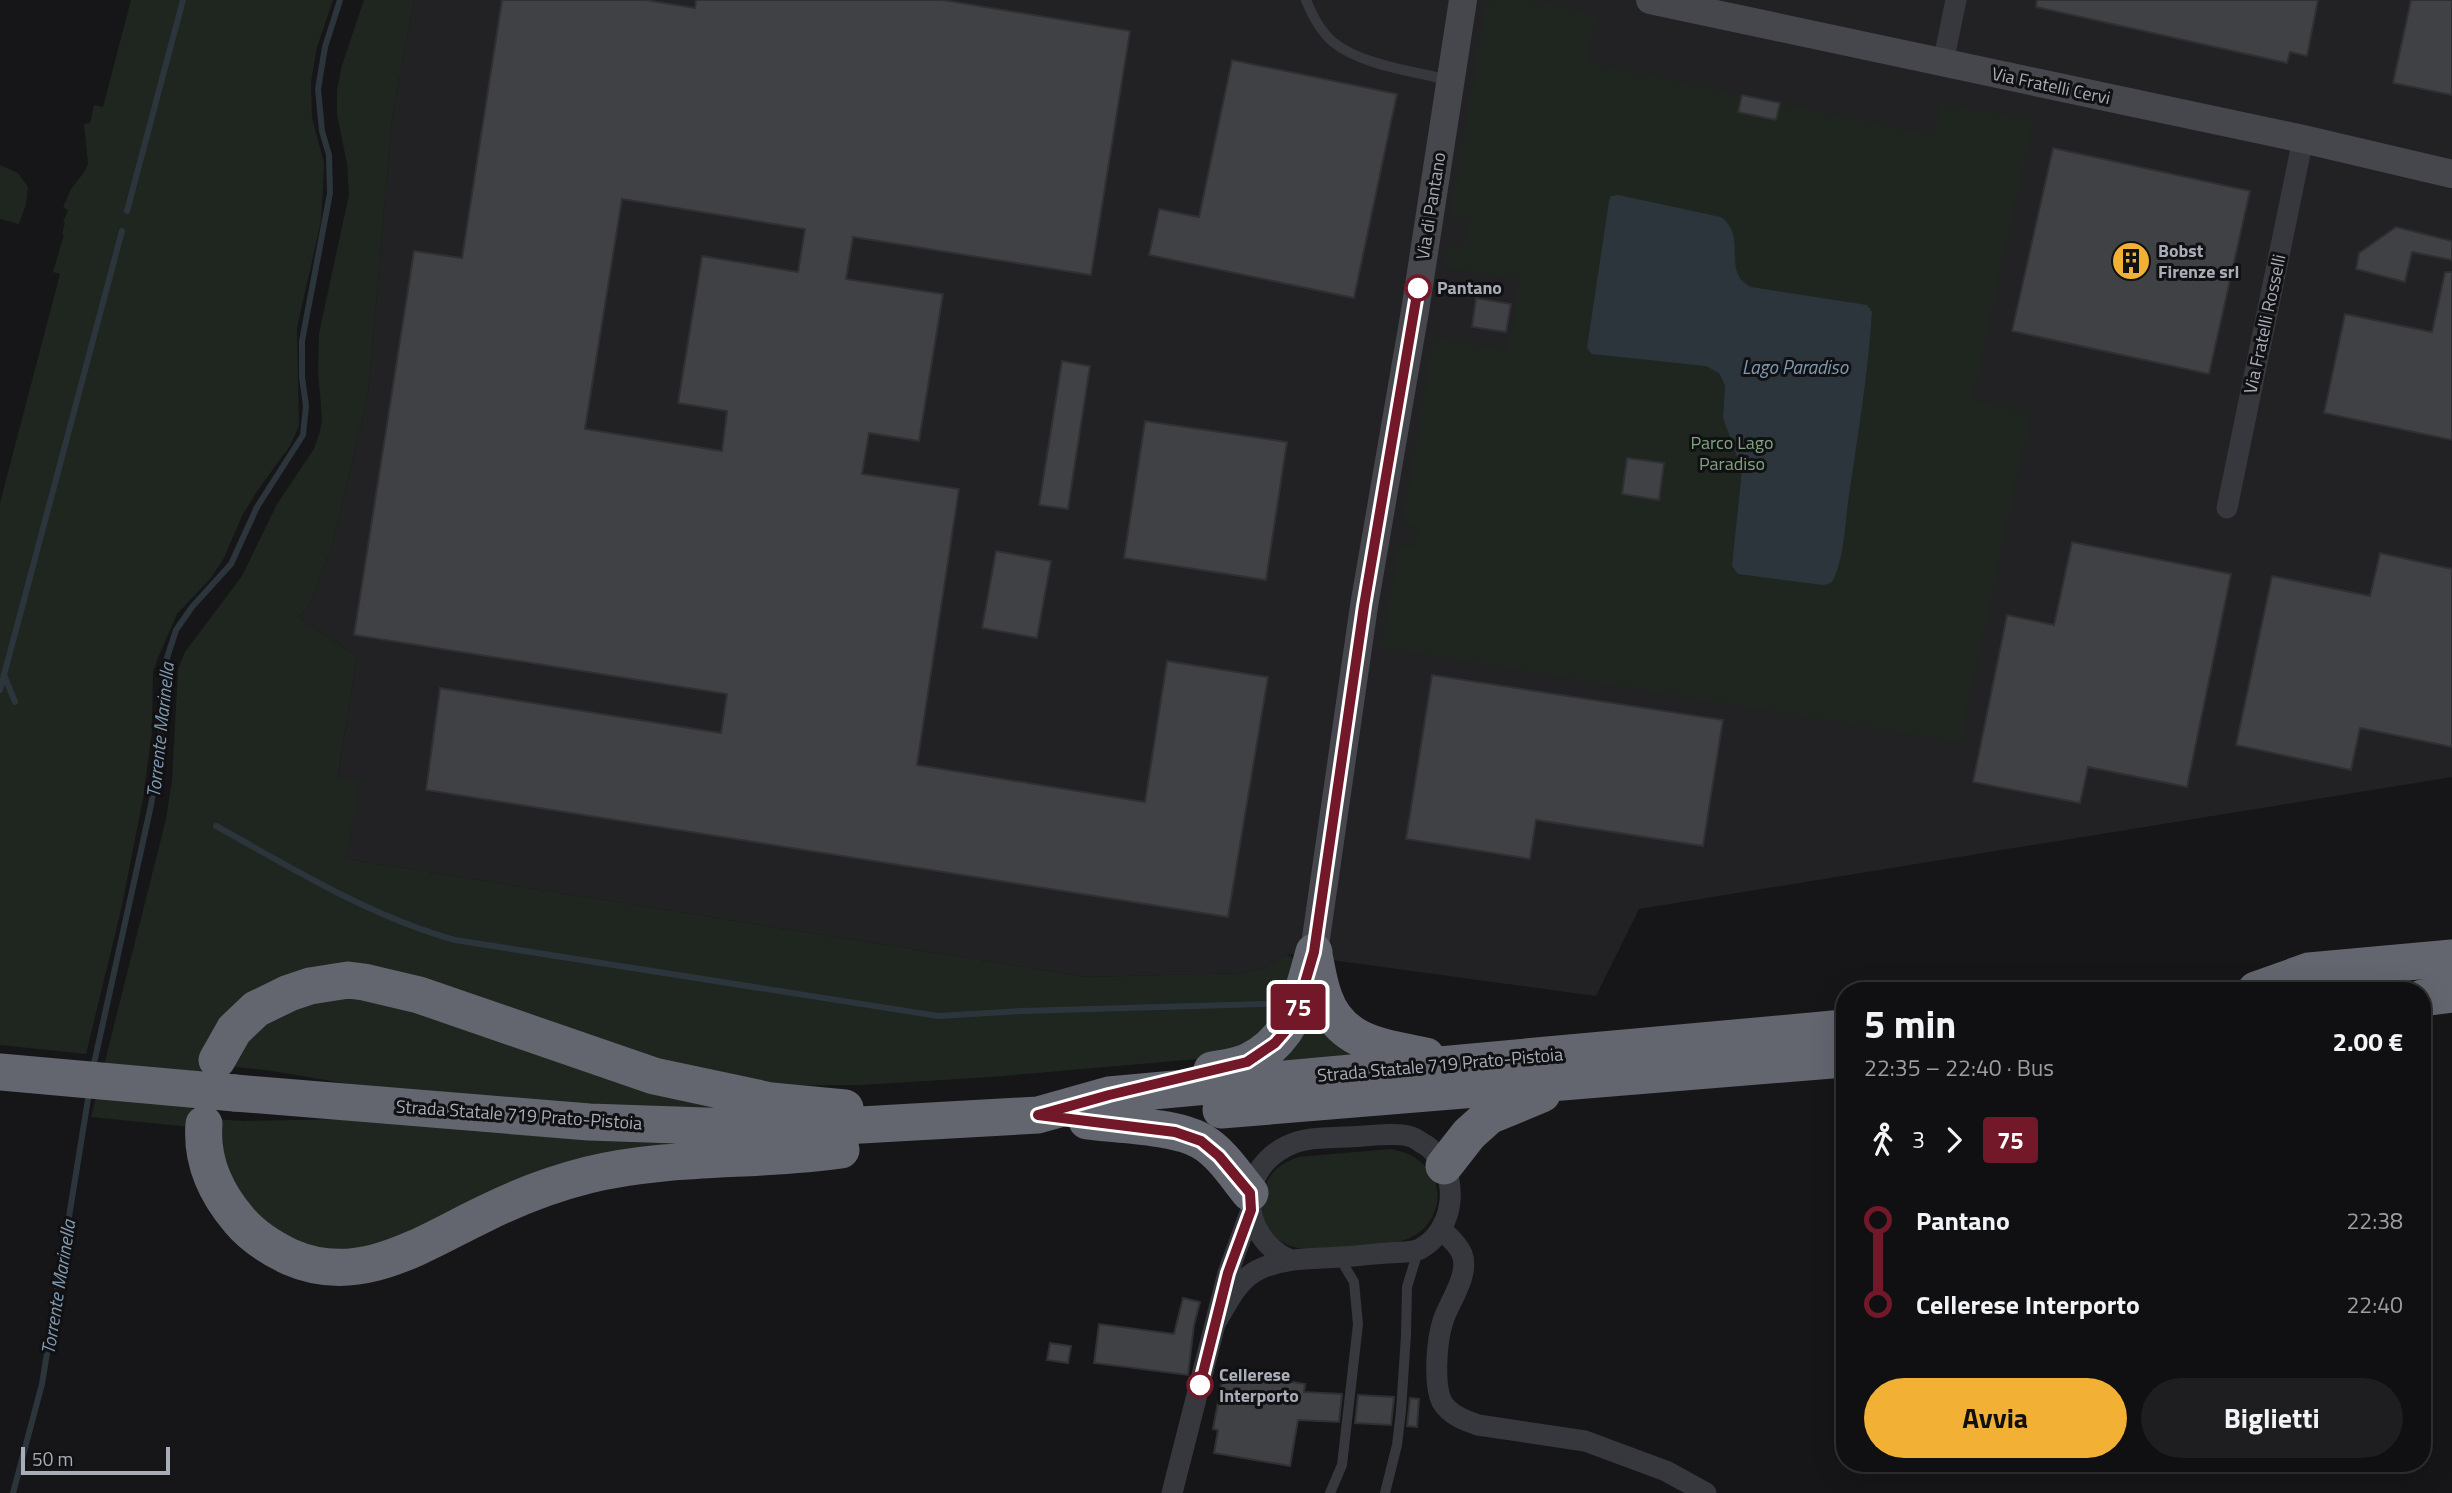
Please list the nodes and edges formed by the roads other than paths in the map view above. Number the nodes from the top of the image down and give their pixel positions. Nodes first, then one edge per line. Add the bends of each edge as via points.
1 (1306, 0) edge
2 (1463, 0) edge
3 (1650, 0) edge
4 (1956, 0) edge
5 (1943, 63) junction
6 (1451, 80) junction
7 (2302, 139) junction
8 (2452, 174) edge
9 (2227, 508) dead end
10 (1314, 952) junction
11 (2452, 958) edge
12 (2278, 982) edge
13 (2452, 982) edge
14 (2431, 983) edge
15 (2452, 995) edge
16 (2431, 997) edge
17 (2452, 1017) edge
18 (2431, 1019) edge
19 (1836, 1029) edge
20 (217, 1060) dead end
21 (1836, 1060) edge
22 (1462, 1063) junction
23 (0, 1072) edge
24 (1579, 1080) junction
25 (1098, 1108) junction
26 (978, 1119) junction
27 (204, 1124) dead end
28 (1444, 1166) junction
29 (1251, 1202) junction
30 (1441, 1229) junction
31 (1418, 1251) junction
32 (1339, 1257) junction
33 (1289, 1259) junction
34 (1215, 1324) junction
35 (1172, 1493) edge
36 (1330, 1493) edge
37 (1385, 1493) edge
38 (1706, 1493) edge

1 - 6 lane via 1332,41 1353,54
2 - 6 street, Via di Pantano
3 - 5 street, Via Fratelli Cervi
4 - 5 street
5 - 7 street, Via Fratelli Cervi
6 - 10 street, Via di Pantano via 1364,606
7 - 8 street, Via Fratelli Cervi
7 - 9 street, Via Fratelli Rosselli
10 - 22 highway via 1323,996 1344,1030 1363,1041
10 - 25 highway via 1293,1019 1264,1052 1247,1062
11 - 12 highway via 2309,971
13 - 14 highway
15 - 16 highway
17 - 18 highway
19 - 22 highway, Strada Statale 719 Prato-Pistoia
20 - 26 highway via 234,1030 256,1009 310,986 348,980 419,995 654,1076 771,1101
21 - 24 highway, Strada Statale 719 Prato-Pistoia
22 - 25 highway, Strada Statale 719 Prato-Pistoia
23 - 26 highway, Strada Statale 719 Prato-Pistoia, bridge via 589,1122 790,1129
24 - 25 highway, Strada Statale 719 Prato-Pistoia
24 - 28 highway via 1489,1116
25 - 26 highway, Strada Statale 719 Prato-Pistoia
25 - 29 highway via 1201,1141 1219,1156
26 - 27 highway via 823,1153 674,1163 590,1175 535,1191 413,1251 341,1267 299,1261 245,1227 225,1203 209,1167
28 - 29 street via 1429,1146 1406,1135 1317,1138 1286,1147 1269,1158 1259,1168
28 - 30 street via 1450,1184 1447,1217
29 - 33 street via 1263,1241
29 - 34 street
30 - 31 street
30 - 38 street via 1462,1254 1463,1263 1437,1348 1441,1401 1450,1412 1478,1425 1585,1441 1666,1471
31 - 32 street
31 - 37 lane via 1407,1287 1401,1411
32 - 33 street
32 - 36 lane via 1354,1282 1358,1324 1342,1465
33 - 34 street via 1241,1282
34 - 35 street

